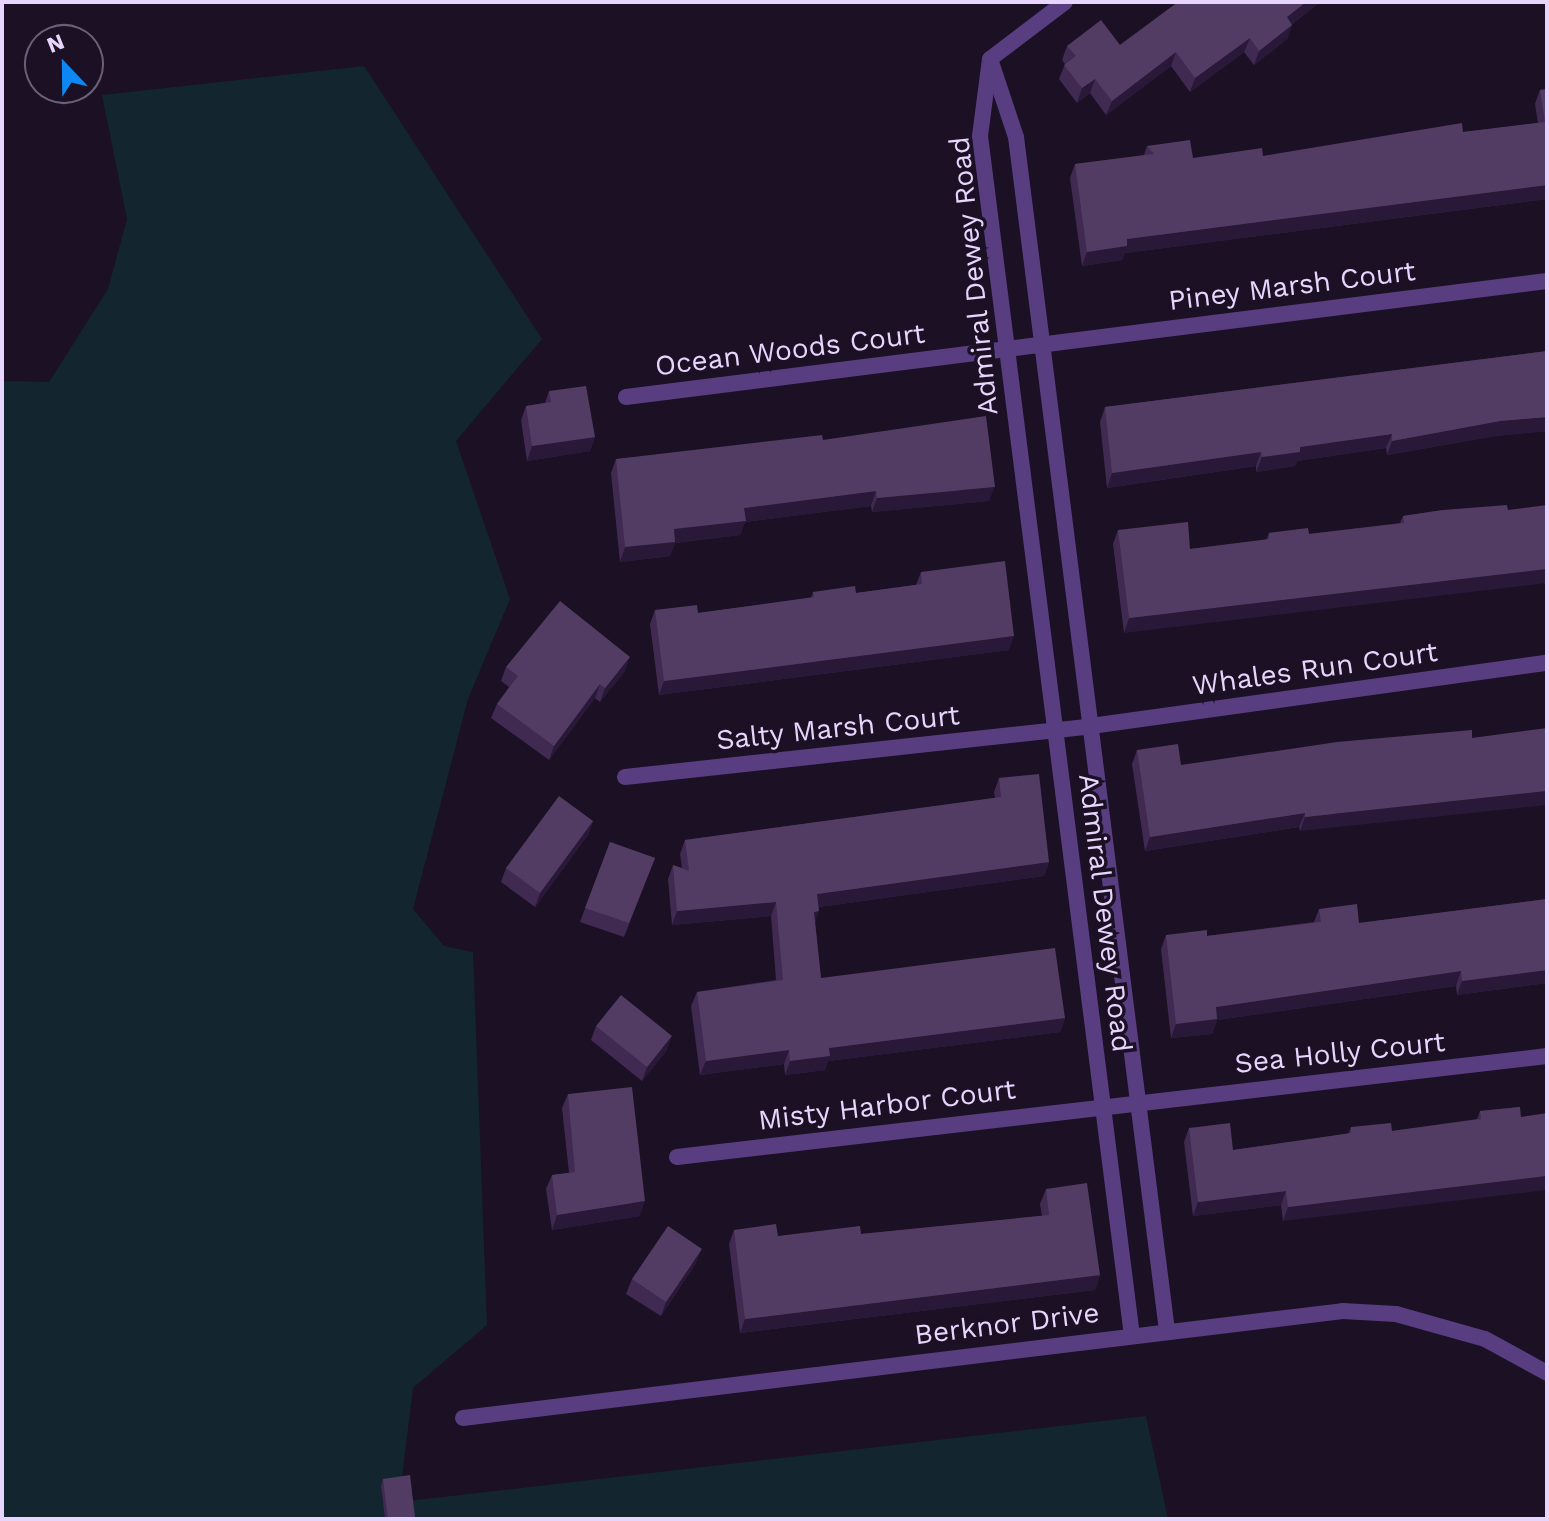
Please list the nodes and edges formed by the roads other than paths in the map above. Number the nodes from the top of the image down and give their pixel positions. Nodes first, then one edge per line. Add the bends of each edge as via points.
1 (1065, 2) edge
2 (990, 59) junction
3 (1547, 281) edge
4 (1043, 343) junction
5 (1007, 348) junction
6 (626, 397) dead end
7 (1547, 663) edge
8 (1091, 726) junction
9 (1056, 730) junction
10 (625, 777) dead end
11 (1547, 1056) edge
12 (1138, 1101) junction
13 (1103, 1105) junction
14 (677, 1157) dead end
15 (1167, 1331) junction
16 (1132, 1335) junction
17 (1547, 1373) edge
18 (463, 1418) dead end

1 - 2 street
2 - 4 street, Admiral Dewey Road via 1016,137
2 - 5 street, Admiral Dewey Road via 980,136
3 - 4 street, Piney Marsh Court
4 - 5 street, Piney Marsh Court
4 - 8 street, Admiral Dewey Road
5 - 6 street, Ocean Woods Court
5 - 9 street, Admiral Dewey Road
7 - 8 street, Whales Run Court
8 - 9 street, Whales Run Court
8 - 12 street, Admiral Dewey Road
9 - 10 street, Salty Marsh Court
9 - 13 street, Admiral Dewey Road
11 - 12 street, Sea Holly Court
12 - 13 street, Sea Holly Court
12 - 15 street, Admiral Dewey Road
13 - 14 street, Misty Harbor Court
13 - 16 street, Admiral Dewey Road
15 - 16 street, Berknor Drive
15 - 17 street, Berknor Drive via 1282,1315 1396,1314 1485,1339
16 - 18 street, Berknor Drive

